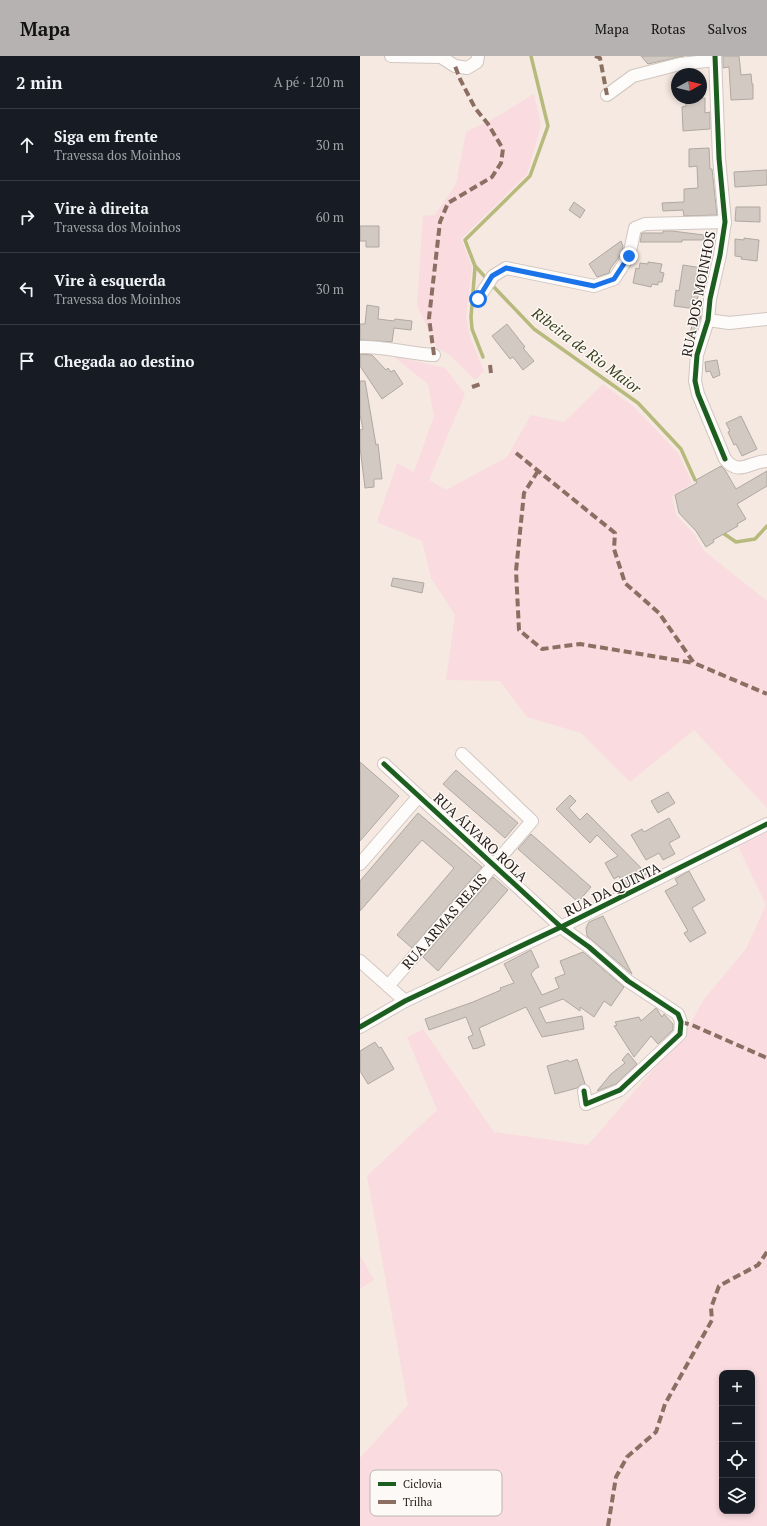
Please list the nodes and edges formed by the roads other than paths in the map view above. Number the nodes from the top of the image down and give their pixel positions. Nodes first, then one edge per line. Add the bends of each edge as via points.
1 (391, 56) edge
2 (478, 56) edge
3 (715, 58) edge
4 (607, 95) dead end
5 (725, 222) junction
6 (481, 294) dead end
7 (767, 319) edge
8 (708, 320) junction
9 (360, 347) edge
10 (434, 355) dead end
11 (767, 461) edge
12 (462, 754) dead end
13 (384, 764) dead end
14 (419, 796) junction
15 (767, 824) edge
16 (360, 864) edge
17 (494, 865) junction
18 (561, 928) junction
19 (360, 961) edge
20 (388, 986) junction
21 (405, 1001) junction
22 (360, 1027) edge
23 (584, 1091) dead end

1 - 2 street via 441,57 455,66 467,68 477,62
3 - 4 street via 633,76
3 - 5 street, RUA DOS MOINHOS via 719,158
5 - 6 street via 646,224 635,228 629,256 614,279 594,286 506,268 492,276
5 - 8 street, RUA DOS MOINHOS
7 - 8 street via 729,323
8 - 11 street, RUA DOS MOINHOS via 697,355 695,381 725,459 729,465 740,469
9 - 10 street
12 - 17 street, RUA ARMAS REAIS via 532,821
13 - 14 street, RUA ÁLVARO ROLA
14 - 16 street
14 - 17 street, RUA ÁLVARO ROLA
15 - 18 street, RUA DA QUINTA
17 - 18 street, RUA ÁLVARO ROLA
17 - 20 street, RUA ARMAS REAIS
18 - 21 street, RUA DA QUINTA
18 - 23 street, RUA ÁLVARO ROLA via 589,947 628,981 678,1014 681,1022 680,1034 620,1090 586,1104
19 - 20 street
20 - 21 street
21 - 22 street, RUA DA QUINTA

